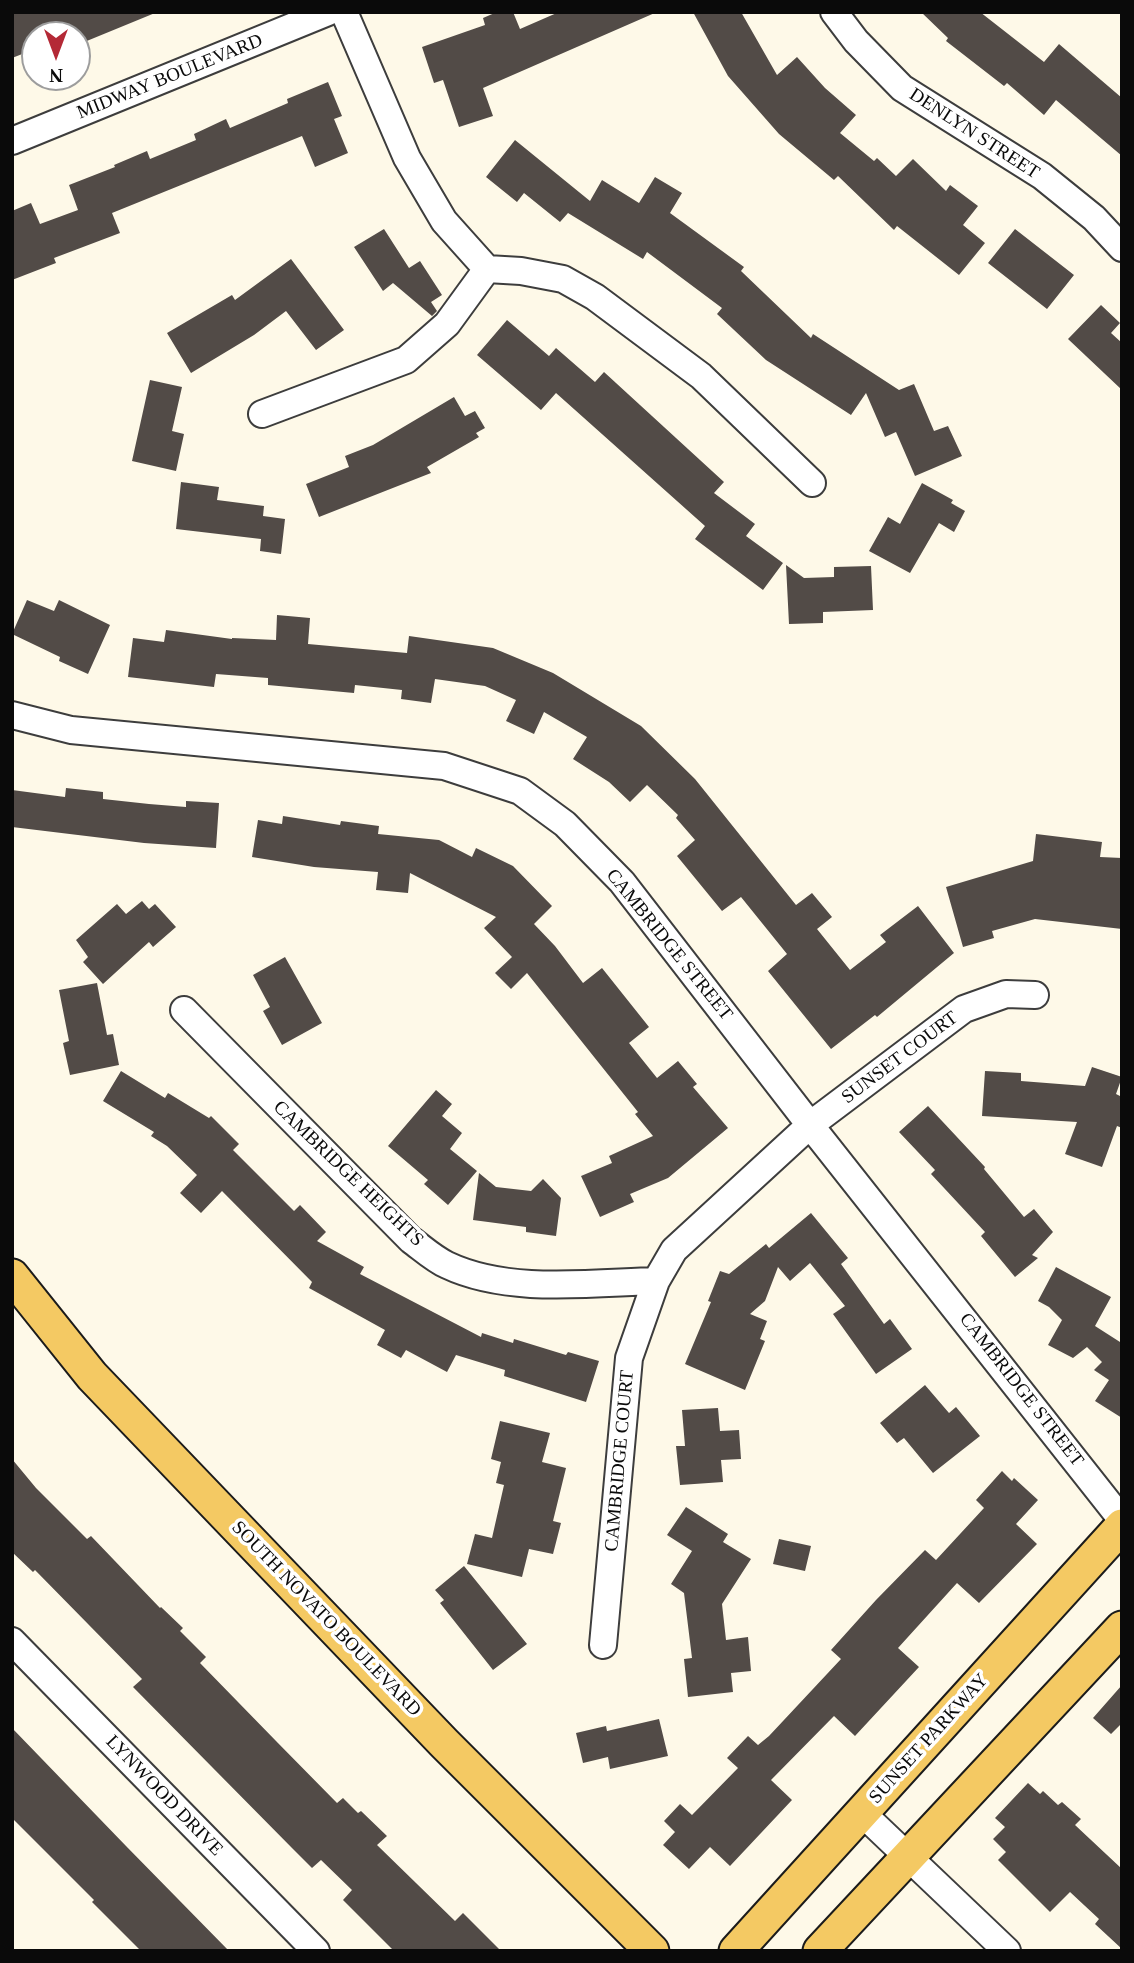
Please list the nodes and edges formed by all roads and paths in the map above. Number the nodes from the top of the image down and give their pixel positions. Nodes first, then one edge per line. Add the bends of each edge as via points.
1 (328, 12) edge
2 (344, 12) edge
3 (834, 12) edge
4 (12, 141) edge
5 (1122, 248) edge
6 (487, 269) junction
7 (262, 415) dead end
8 (811, 483) dead end
9 (12, 715) edge
10 (1035, 995) dead end
11 (184, 1010) dead end
12 (810, 1125) junction
13 (12, 1276) edge
14 (656, 1281) junction
15 (1122, 1520) edge
16 (1122, 1526) edge
17 (1122, 1628) edge
18 (12, 1641) edge
19 (603, 1645) dead end
20 (862, 1813) junction
21 (908, 1857) junction
22 (316, 1951) edge
23 (652, 1951) edge
24 (736, 1951) edge
25 (820, 1951) edge
26 (1007, 1951) edge

1 - 4 street, MIDWAY BOULEVARD
2 - 6 street via 407,158 444,221
3 - 5 street, DENLYN STREET via 902,88 1042,176 1094,218
6 - 7 street via 447,324 406,360
6 - 8 street via 563,279 595,297 701,376
9 - 12 street, CAMBRIDGE STREET via 71,730 444,766 520,791 565,824 622,882
10 - 12 street, SUNSET COURT via 1006,994 964,1009
11 - 14 street, CAMBRIDGE HEIGHTS via 411,1240 446,1265 493,1280 536,1284
12 - 14 street via 674,1250
12 - 15 street, CAMBRIDGE STREET
13 - 23 main road, SOUTH NOVATO BOULEVARD via 92,1376
14 - 19 street, CAMBRIDGE COURT via 629,1358
16 - 20 main road, SUNSET PARKWAY
17 - 21 main road
18 - 22 street, LYNWOOD DRIVE
20 - 21 street
20 - 24 main road, SUNSET PARKWAY
21 - 25 main road
21 - 26 street

